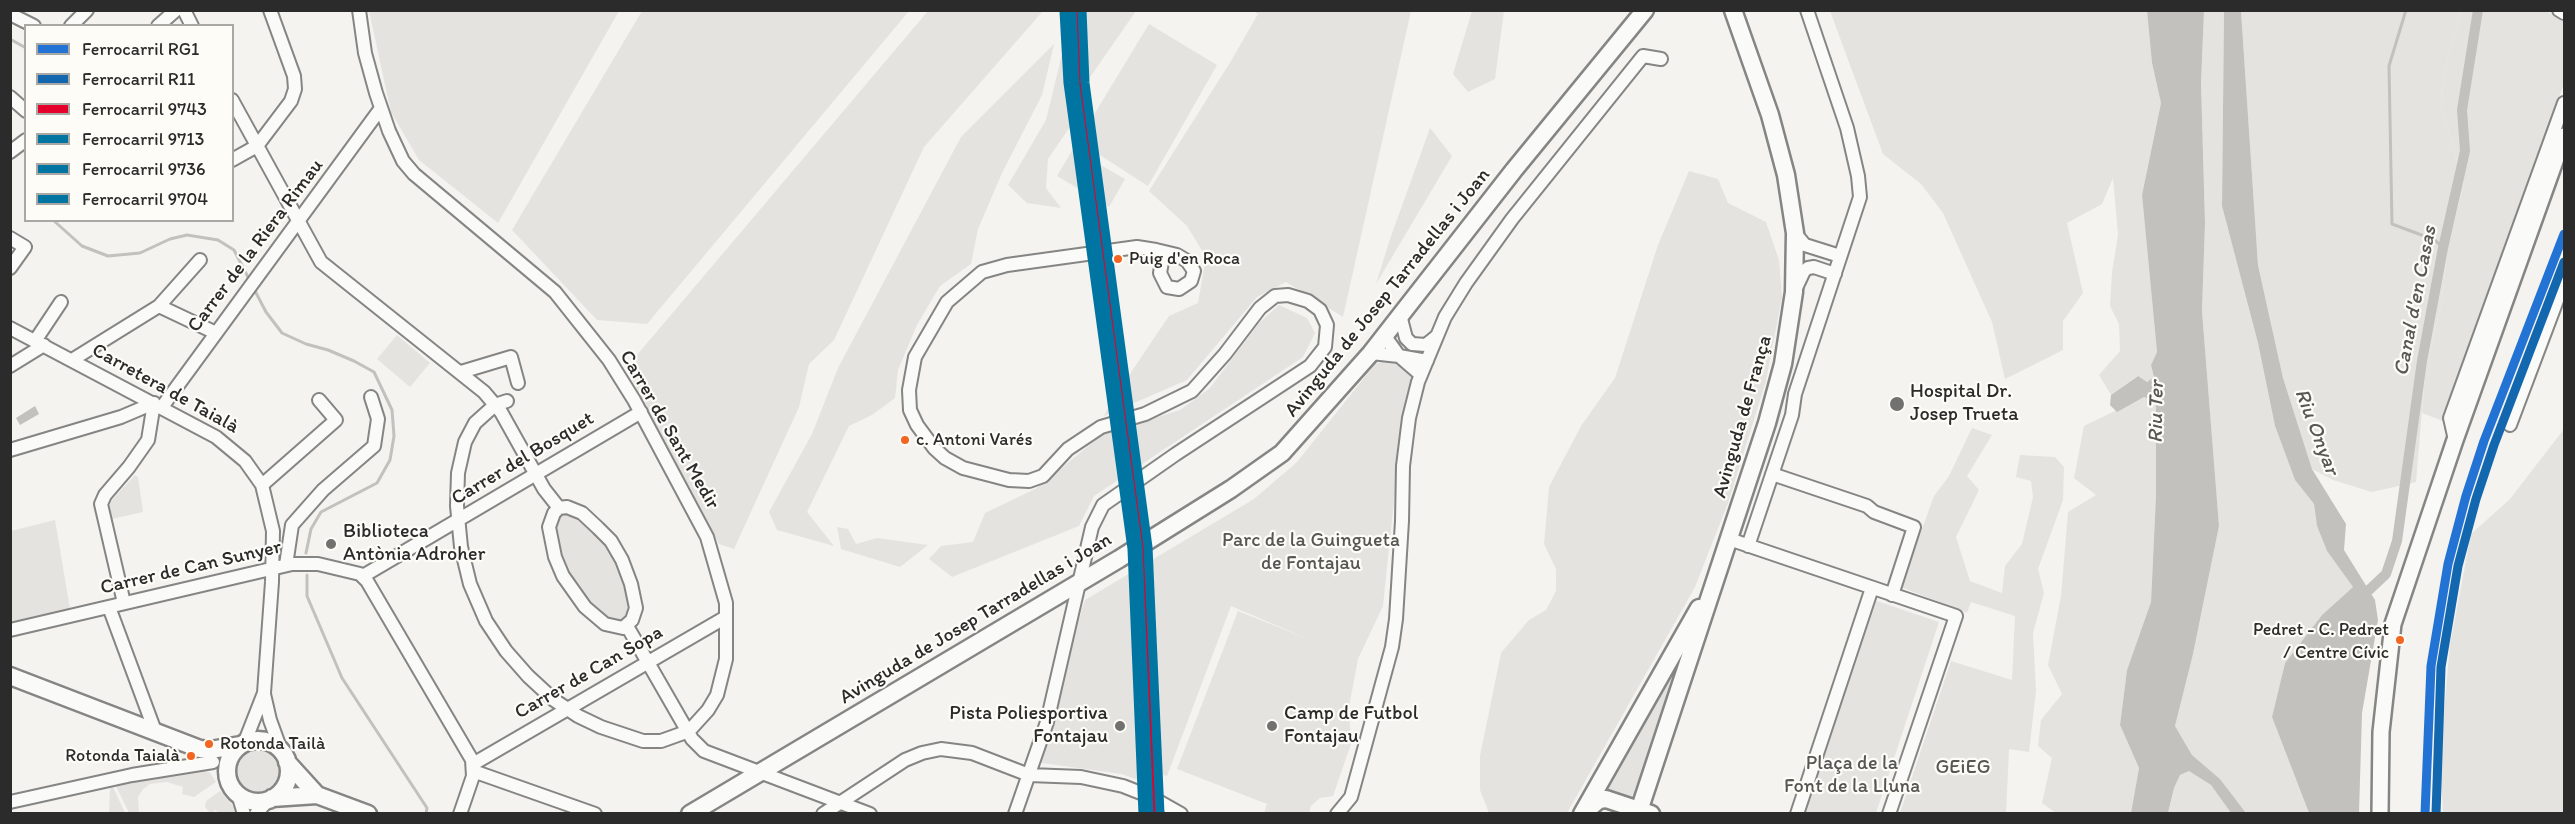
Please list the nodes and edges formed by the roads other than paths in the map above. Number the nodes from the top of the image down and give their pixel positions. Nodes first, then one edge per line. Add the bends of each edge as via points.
1 (87, 10) edge
2 (176, 10) edge
3 (184, 10) edge
4 (270, 10) edge
5 (359, 10) edge
6 (1645, 10) edge
7 (1807, 10) edge
8 (2559, 10) edge
9 (2565, 13) edge
10 (10, 14) edge
11 (1732, 15) edge
12 (30, 24) edge
13 (73, 24) edge
14 (160, 24) edge
15 (191, 24) edge
16 (1661, 59) dead end
17 (10, 97) edge
18 (2565, 103) edge
19 (234, 104) edge
20 (381, 108) junction
21 (24, 109) edge
22 (2565, 136) edge
23 (257, 146) junction
24 (234, 159) edge
25 (299, 221) junction
26 (1795, 233) junction
27 (10, 238) edge
28 (1156, 250) dead end
29 (1840, 256) junction
30 (200, 260) dead end
31 (10, 268) edge
32 (1835, 274) junction
33 (2565, 282) edge
34 (1794, 292) junction
35 (61, 302) dead end
36 (159, 306) junction
37 (1400, 315) junction
38 (10, 328) edge
39 (216, 333) junction
40 (1384, 335) junction
41 (1438, 335) junction
42 (40, 343) junction
43 (1412, 344) junction
44 (1371, 353) junction
45 (1399, 356) junction
46 (72, 360) junction
47 (1427, 361) junction
48 (10, 366) edge
49 (461, 372) junction
50 (1421, 375) junction
51 (518, 383) dead end
52 (371, 397) dead end
53 (319, 400) dead end
54 (501, 403) junction
55 (158, 405) junction
56 (640, 412) junction
57 (2510, 425) dead end
58 (2455, 440) junction
59 (10, 450) edge
60 (537, 473) junction
61 (1772, 474) junction
62 (262, 486) junction
63 (559, 508) junction
64 (458, 520) junction
65 (1729, 539) junction
66 (1748, 546) junction
67 (289, 564) junction
68 (273, 569) junction
69 (363, 576) junction
70 (1718, 576) junction
71 (1079, 582) junction
72 (1872, 588) junction
73 (1892, 594) junction
74 (124, 603) junction
75 (109, 607) junction
76 (726, 617) junction
77 (627, 626) junction
78 (10, 630) edge
79 (648, 662) junction
80 (10, 676) edge
81 (264, 693) junction
82 (567, 708) junction
83 (155, 731) junction
84 (689, 731) junction
85 (243, 744) junction
86 (200, 749) junction
87 (285, 757) junction
88 (213, 762) junction
89 (473, 767) junction
90 (760, 772) junction
91 (1024, 773) junction
92 (227, 774) junction
93 (238, 794) junction
94 (317, 795) junction
95 (270, 799) junction
96 (10, 802) edge
97 (841, 802) junction
98 (1633, 810) edge
99 (244, 813) edge
100 (256, 813) edge
101 (368, 813) edge
102 (460, 813) edge
103 (596, 813) edge
104 (690, 813) edge
105 (824, 813) edge
106 (870, 813) edge
107 (1015, 813) edge
108 (1181, 813) edge
109 (1337, 813) edge
110 (1583, 813) edge
111 (1797, 813) edge
112 (1890, 813) edge
113 (2380, 813) edge

1 - 13 street
2 - 14 street
3 - 15 street
4 - 23 street via 296,83 291,101
5 - 20 street, Carrer de Sant Medir via 365,53
6 - 37 main road, Avinguda de Josep Tarradellas i Joan
7 - 29 street via 1845,121 1860,187
8 - 9 street
10 - 12 street
11 - 26 main road, Avinguda de França via 1779,142
16 - 41 street via 1642,56 1512,219 1466,283
17 - 21 street
18 - 58 street via 2450,418
19 - 23 street
20 - 25 street, Carrer de la Riera Rimau
20 - 56 street, Carrer de Sant Medir via 396,150 414,174 555,292 609,360
22 - 58 street
23 - 24 street
23 - 25 street
25 - 39 street, Carrer de la Riera Rimau
25 - 49 street via 324,266
26 - 29 street via 1805,245
26 - 34 main road, Avinguda de França
27 - 31 street via 25,247
28 - 71 street via 1137,247 982,272 947,302 915,357 910,410 934,447 963,468 1029,481 1043,476 1068,449 1101,427 1145,414 1192,391 1270,299 1294,296 1320,310 1325,318 1327,340 1322,354 1310,366 1103,505 1092,527
29 - 32 street
30 - 36 street
32 - 34 street via 1808,268
32 - 61 street
33 - 57 street
34 - 65 main road, Avinguda de França via 1778,386
35 - 42 street
36 - 39 street
36 - 46 street
37 - 40 main road, Avinguda de Josep Tarradellas i Joan
37 - 43 street via 1406,338
38 - 42 street, Carretera de Taialà
39 - 55 street, Carrer de la Riera Rimau
40 - 43 street
40 - 44 main road, Avinguda de Josep Tarradellas i Joan
40 - 45 street
41 - 43 street via 1426,345
41 - 47 street
42 - 46 street, Carretera de Taialà
42 - 48 street
43 - 47 street
44 - 45 street
44 - 71 main road, Avinguda de Josep Tarradellas i Joan via 1301,433 1269,463
45 - 47 street
45 - 50 street
46 - 55 street, Carretera de Taialà
47 - 50 street
49 - 51 street via 510,357
49 - 54 street
50 - 109 street via 1405,448 1392,647 1351,797
52 - 67 street via 378,419 374,446 323,490 292,525
53 - 62 street via 336,420
54 - 60 street
54 - 64 street via 475,423 465,442 458,473
55 - 59 street
55 - 62 street, Carretera de Taialà via 227,444
55 - 74 street via 148,440 101,504
56 - 60 street, Carrer del Bosquet
56 - 76 street, Carrer de Sant Medir via 708,537 726,603
58 - 113 street via 2393,624 2381,732
60 - 63 street
60 - 64 street, Carrer del Bosquet
61 - 66 street
61 - 73 street via 1867,506 1914,527
62 - 68 street, Carretera de Taialà via 272,523
63 - 77 street via 582,513 605,534 618,553 632,584 636,608
63 - 77 street via 550,521 550,534 555,557 570,588 605,624
64 - 69 street, Carrer del Bosquet
64 - 82 street via 466,573 486,621 528,676
65 - 66 street
65 - 70 main road, Avinguda de França
66 - 72 street
67 - 68 street, Carrer de Can Sunyer
67 - 69 street, Carrer de Can Sunyer via 318,564
68 - 74 street, Carrer de Can Sunyer
68 - 81 street, Carretera de Taialà
69 - 89 street
70 - 98 main road, Avinguda de França
70 - 110 main road, Avinguda de França
71 - 90 main road, Avinguda de Josep Tarradellas i Joan
71 - 91 street via 1047,722 1035,762
72 - 73 street
72 - 111 street
73 - 112 street via 1956,616
74 - 75 street, Carrer de Can Sunyer
75 - 78 street, Carrer de Can Sunyer
75 - 83 street
76 - 79 street, Carrer de Can Sopa
76 - 84 street, Carrer de Sant Medir via 726,658 720,687 708,710
77 - 79 street
79 - 82 street, Carrer de Can Sopa
79 - 84 street
80 - 83 main road
81 - 85 street, Carretera de Taialà
81 - 87 street, Carretera de Taialà
82 - 84 street via 601,727 643,741 661,741
82 - 89 street, Carrer de Can Sopa
83 - 86 main road
84 - 90 street via 704,751
85 - 86 main road
85 - 87 main road via 267,742
85 - 92 main road via 231,756
86 - 88 main road
87 - 94 main road
87 - 95 main road via 286,783
88 - 92 main road
88 - 96 street
89 - 102 street
89 - 103 street
90 - 97 street
90 - 104 main road, Avinguda de Josep Tarradellas i Joan
91 - 97 street via 972,753 932,750 905,760
91 - 107 street
91 - 108 street via 1107,782 1137,791
92 - 93 main road
93 - 95 main road via 253,801
93 - 99 street
94 - 95 main road
94 - 101 main road
95 - 100 street
97 - 105 street
97 - 106 street
98 - 110 main road via 1599,800

